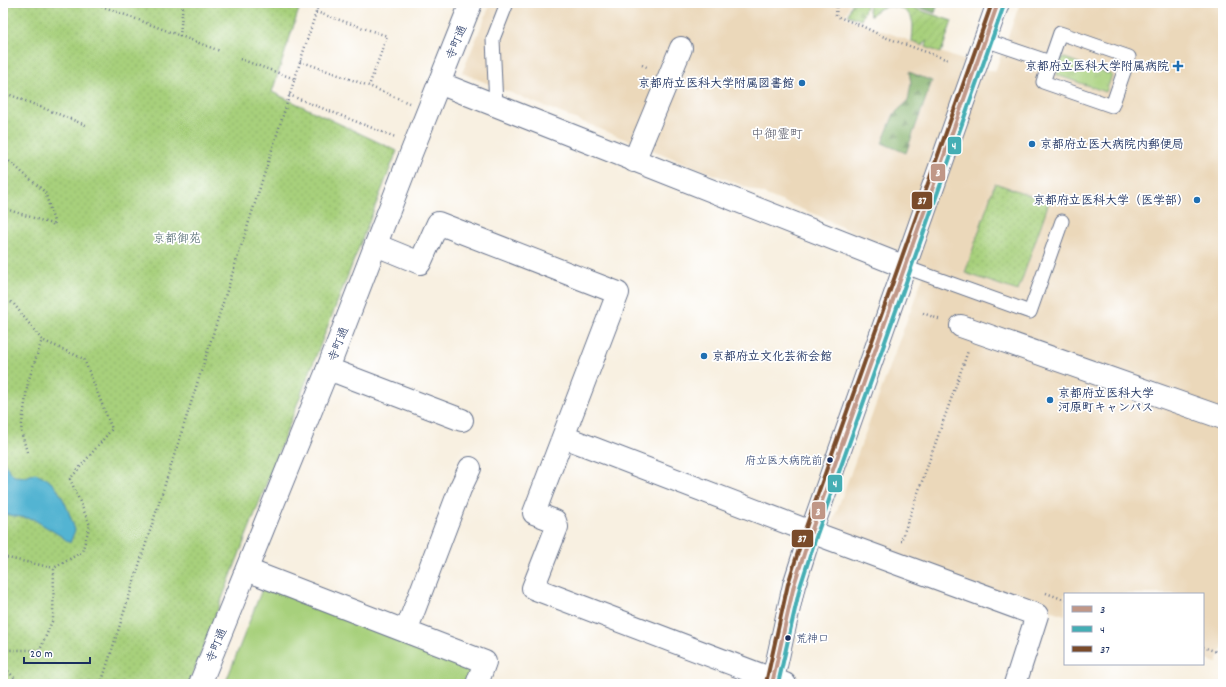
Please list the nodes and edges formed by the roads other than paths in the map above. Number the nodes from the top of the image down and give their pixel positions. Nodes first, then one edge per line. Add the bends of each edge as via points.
1 (471, 3) edge
2 (507, 3) edge
3 (998, 3) edge
4 (985, 40) junction
5 (681, 48) dead end
6 (1050, 62) junction
7 (439, 83) junction
8 (496, 106) junction
9 (634, 161) junction
10 (1062, 221) dead end
11 (376, 245) junction
12 (905, 267) junction
13 (968, 329) road end
14 (327, 371) junction
15 (1223, 418) edge
16 (462, 420) dead end
17 (564, 437) junction
18 (470, 468) dead end
19 (811, 532) junction
20 (247, 570) junction
21 (406, 631) junction
22 (777, 682) edge
23 (200, 684) edge
24 (477, 684) edge
25 (1015, 684) edge

1 - 7 street, 寺町通
2 - 8 lane via 493,40
3 - 4 street
4 - 6 lane
4 - 12 street
5 - 9 street
6 - 6 lane via 1060,33 1129,57 1112,106 1043,82
7 - 8 street
7 - 11 street, 寺町通
8 - 9 street
9 - 12 street
10 - 12 lane via 1030,312
11 - 14 street, 寺町通
11 - 17 street via 420,263 438,223 618,293
12 - 19 street
13 - 15 street
14 - 16 street via 340,373
14 - 20 street, 寺町通
17 - 19 street
17 - 22 street via 534,513 555,521 557,527 533,588
18 - 21 street
19 - 22 street via 794,585
19 - 25 street via 1037,615
20 - 21 street
20 - 23 street, 寺町通
21 - 24 street via 485,662

